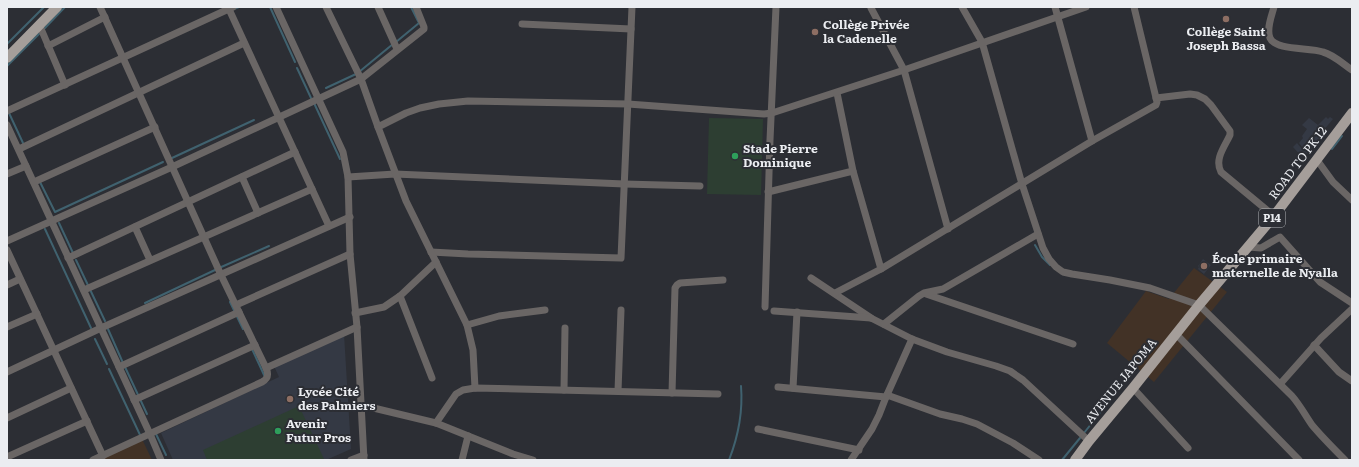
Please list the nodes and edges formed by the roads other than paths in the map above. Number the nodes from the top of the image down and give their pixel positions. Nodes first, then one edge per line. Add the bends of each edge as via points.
1 (57, 7) edge
2 (100, 7) edge
3 (276, 7) edge
4 (326, 7) edge
5 (378, 7) edge
6 (416, 7) edge
7 (632, 7) edge
8 (776, 7) edge
9 (962, 7) edge
10 (1055, 7) edge
11 (1086, 7) edge
12 (1134, 7) edge
13 (1274, 7) edge
14 (230, 8) edge
15 (871, 8) dead end
16 (1057, 16) junction
17 (105, 17) junction
18 (39, 24) junction
19 (522, 24) dead end
20 (631, 30) junction
21 (982, 42) junction
22 (244, 43) junction
23 (48, 46) junction
24 (397, 49) junction
25 (7, 58) edge
26 (123, 58) junction
27 (904, 70) junction
28 (1352, 70) edge
29 (361, 79) junction
30 (65, 85) junction
31 (139, 92) junction
32 (837, 92) junction
33 (1156, 98) junction
34 (319, 99) junction
35 (628, 104) junction
36 (7, 111) edge
37 (772, 113) junction
38 (1352, 113) edge
39 (279, 116) junction
40 (7, 125) edge
41 (1348, 125) edge
42 (155, 127) junction
43 (378, 127) junction
44 (1092, 140) junction
45 (19, 149) junction
46 (295, 152) junction
47 (1317, 160) junction
48 (26, 166) junction
49 (172, 167) junction
50 (853, 171) junction
51 (7, 174) edge
52 (395, 174) junction
53 (348, 176) junction
54 (242, 177) junction
55 (34, 182) junction
56 (624, 184) junction
57 (1022, 184) junction
58 (700, 186) dead end
59 (312, 190) junction
60 (768, 192) junction
61 (1352, 200) edge
62 (188, 202) junction
63 (258, 213) junction
64 (1274, 216) junction
65 (350, 217) junction
66 (51, 221) junction
67 (329, 226) junction
68 (135, 227) junction
69 (948, 229) junction
70 (1038, 234) junction
71 (204, 237) junction
72 (8, 238) edge
73 (1248, 247) junction
74 (7, 250) edge
75 (431, 252) junction
76 (350, 254) junction
77 (68, 258) junction
78 (150, 260) junction
79 (436, 262) junction
80 (881, 269) junction
81 (221, 275) junction
82 (811, 278) dead end
83 (20, 279) junction
84 (723, 280) dead end
85 (7, 285) edge
86 (84, 290) junction
87 (835, 293) junction
88 (924, 293) junction
89 (400, 296) junction
90 (1352, 304) edge
91 (1199, 305) junction
92 (765, 307) dead end
93 (238, 308) junction
94 (1352, 309) edge
95 (545, 310) dead end
96 (621, 310) dead end
97 (774, 311) dead end
98 (797, 312) junction
99 (355, 313) junction
100 (37, 314) junction
101 (871, 318) junction
102 (1188, 320) joint
103 (884, 324) junction
104 (467, 325) junction
105 (7, 327) edge
106 (357, 327) junction
107 (101, 328) junction
108 (565, 328) dead end
109 (1176, 334) junction
110 (912, 339) junction
111 (1073, 344) dead end
112 (256, 345) junction
113 (1314, 345) junction
114 (54, 350) junction
115 (119, 367) junction
116 (266, 368) junction
117 (7, 372) edge
118 (432, 378) dead end
119 (1352, 381) edge
120 (1281, 383) junction
121 (778, 387) dead end
122 (71, 388) junction
123 (476, 388) junction
124 (793, 388) junction
125 (1133, 388) junction
126 (564, 390) junction
127 (618, 391) junction
128 (672, 393) junction
129 (718, 394) dead end
130 (886, 396) junction
131 (134, 400) junction
132 (361, 405) junction
133 (7, 418) edge
134 (87, 421) junction
135 (436, 423) junction
136 (758, 430) dead end
137 (150, 434) junction
138 (468, 436) junction
139 (1089, 441) junction
140 (1188, 448) dead end
141 (858, 450) junction
142 (103, 456) junction
143 (7, 457) edge
144 (364, 457) edge
145 (511, 457) edge
146 (1297, 459) edge
147 (93, 460) edge
148 (161, 460) edge
149 (351, 460) edge
150 (462, 460) edge
151 (533, 460) edge
152 (851, 460) edge
153 (1039, 460) edge
154 (1075, 460) edge
155 (1345, 460) edge

1 - 18 main road
2 - 17 street
3 - 34 street
4 - 29 street
5 - 24 street
6 - 24 street via 424,29
7 - 20 street
8 - 37 street
9 - 21 street
10 - 16 street
11 - 16 street
12 - 33 street
13 - 28 street via 1269,30 1270,38 1274,42 1280,46 1324,52
14 - 22 street
14 - 26 street
15 - 27 street
16 - 21 street
16 - 44 street
17 - 23 street
17 - 26 street
18 - 23 street
18 - 25 main road
19 - 20 street
20 - 35 street
21 - 27 street
21 - 57 street
22 - 31 street
22 - 39 street
23 - 30 street
24 - 29 street
26 - 30 street
26 - 31 street
27 - 32 street
27 - 69 street
29 - 34 street
29 - 43 street
30 - 36 street
31 - 42 street
31 - 45 street
32 - 37 street
32 - 50 street
33 - 44 street via 1157,102 1153,108
33 - 64 street via 1190,94 1205,99 1230,131 1218,167
34 - 39 street
34 - 53 street via 343,152
35 - 37 street
35 - 43 street via 452,102 420,108
35 - 56 street
37 - 60 street
38 - 41 main road, ROAD TO PK 12 / P14
39 - 46 street
39 - 49 street
40 - 45 street
41 - 47 main road, ROAD TO PK 12 / P14
42 - 49 street
42 - 55 street
43 - 52 street
44 - 57 street
45 - 48 street
46 - 54 street
46 - 59 street
47 - 61 street
47 - 64 main road, ROAD TO PK 12 / P14
48 - 51 street
48 - 55 street
49 - 62 street
49 - 66 street
50 - 60 street
50 - 80 street
52 - 53 street
52 - 56 street
52 - 75 street
53 - 65 street
54 - 62 street
54 - 63 street
55 - 66 street
56 - 58 street
56 - 75 street via 621,258
57 - 69 street
57 - 70 street
59 - 63 street
59 - 67 street
60 - 92 street
62 - 68 street
62 - 71 street
63 - 71 street
64 - 73 main road, ROAD TO PK 12 / P14
65 - 67 street
65 - 76 street
66 - 72 street
66 - 77 street
67 - 81 street
68 - 77 street
68 - 78 street
69 - 80 street
70 - 88 street via 943,289
70 - 91 street via 1049,259 1064,272 1150,288
71 - 78 street
71 - 81 street
73 - 90 street via 1261,248 1280,237 1320,282
73 - 91 main road, ROAD TO PK 12 / P14
74 - 83 street
75 - 79 street
76 - 93 street
76 - 99 street
77 - 86 street
78 - 86 street
79 - 89 street
79 - 104 street
80 - 87 street
81 - 93 street
81 - 107 street
82 - 87 street
83 - 85 street
83 - 100 street
84 - 128 street via 680,283 675,288
86 - 107 street
87 - 101 street
88 - 103 street
88 - 111 street
89 - 99 street via 384,306
89 - 118 street
91 - 102 main road, ROAD TO PK 12 / P14
91 - 120 street
93 - 112 street
93 - 115 street
94 - 113 street
95 - 104 street via 499,316
96 - 127 street
97 - 98 street
98 - 101 street
98 - 124 street
99 - 106 street
100 - 105 street
100 - 114 street
101 - 103 street
102 - 109 main road, AVENUE JAPOMA / P14
103 - 110 street
104 - 123 street via 473,350
106 - 116 street
106 - 132 street
107 - 114 street
107 - 115 street
108 - 126 street
109 - 125 main road, AVENUE JAPOMA / P14
109 - 146 street
110 - 130 street
110 - 139 street via 1010,371
112 - 116 street
112 - 131 street
113 - 119 street
113 - 120 street
114 - 117 street
114 - 122 street
115 - 131 street
116 - 137 street via 268,375 262,382
120 - 155 street via 1311,423
121 - 124 street
122 - 133 street
122 - 134 street
123 - 126 street
123 - 135 street via 456,394
124 - 130 street
125 - 139 main road, AVENUE JAPOMA / P14
125 - 140 street
126 - 127 street
127 - 128 street
128 - 129 street
130 - 141 street via 879,415
130 - 153 street via 977,424
131 - 137 street
132 - 135 street
132 - 144 street
134 - 142 street
134 - 143 street
135 - 138 street
136 - 141 street
137 - 142 street
137 - 148 street
138 - 145 street
138 - 150 street
139 - 154 main road, AVENUE JAPOMA / P14
141 - 152 street
142 - 147 street
144 - 149 street
145 - 151 street

